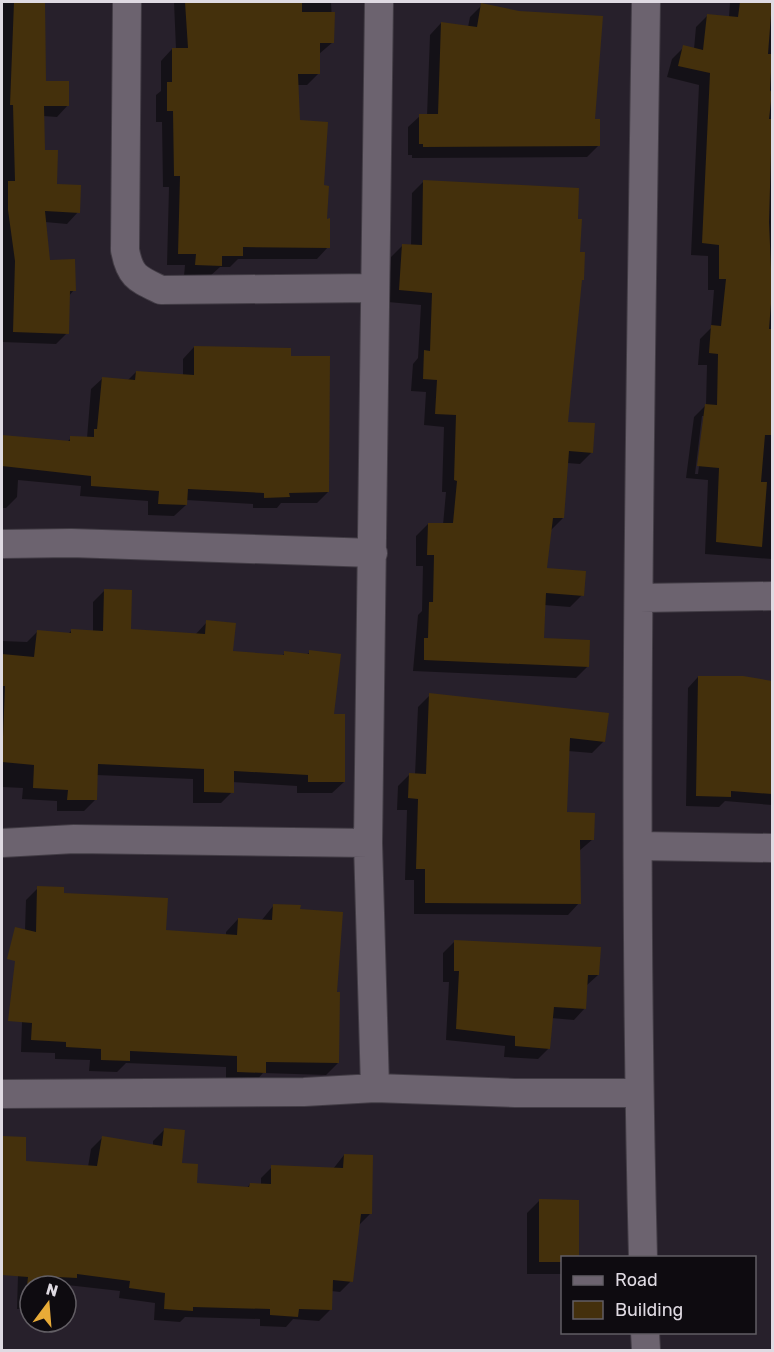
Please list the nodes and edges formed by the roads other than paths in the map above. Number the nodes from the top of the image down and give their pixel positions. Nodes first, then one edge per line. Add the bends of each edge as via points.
1 (127, 2) edge
2 (380, 2) edge
3 (646, 2) edge
4 (374, 288) junction
5 (2, 544) edge
6 (374, 554) junction
7 (772, 596) edge
8 (640, 598) junction
9 (2, 843) edge
10 (368, 843) junction
11 (639, 846) junction
12 (772, 848) edge
13 (375, 1088) junction
14 (639, 1093) junction
15 (2, 1094) edge
16 (643, 1256) edge
17 (645, 1334) edge
18 (646, 1350) edge

1 - 4 street via 128,268 139,280 161,290
2 - 4 street
3 - 8 street
4 - 6 street
5 - 6 street
6 - 10 street
7 - 8 street
8 - 11 street
9 - 10 street via 74,839
10 - 13 street
11 - 12 street
11 - 14 street
13 - 14 street
13 - 15 street
14 - 16 street
17 - 18 street

